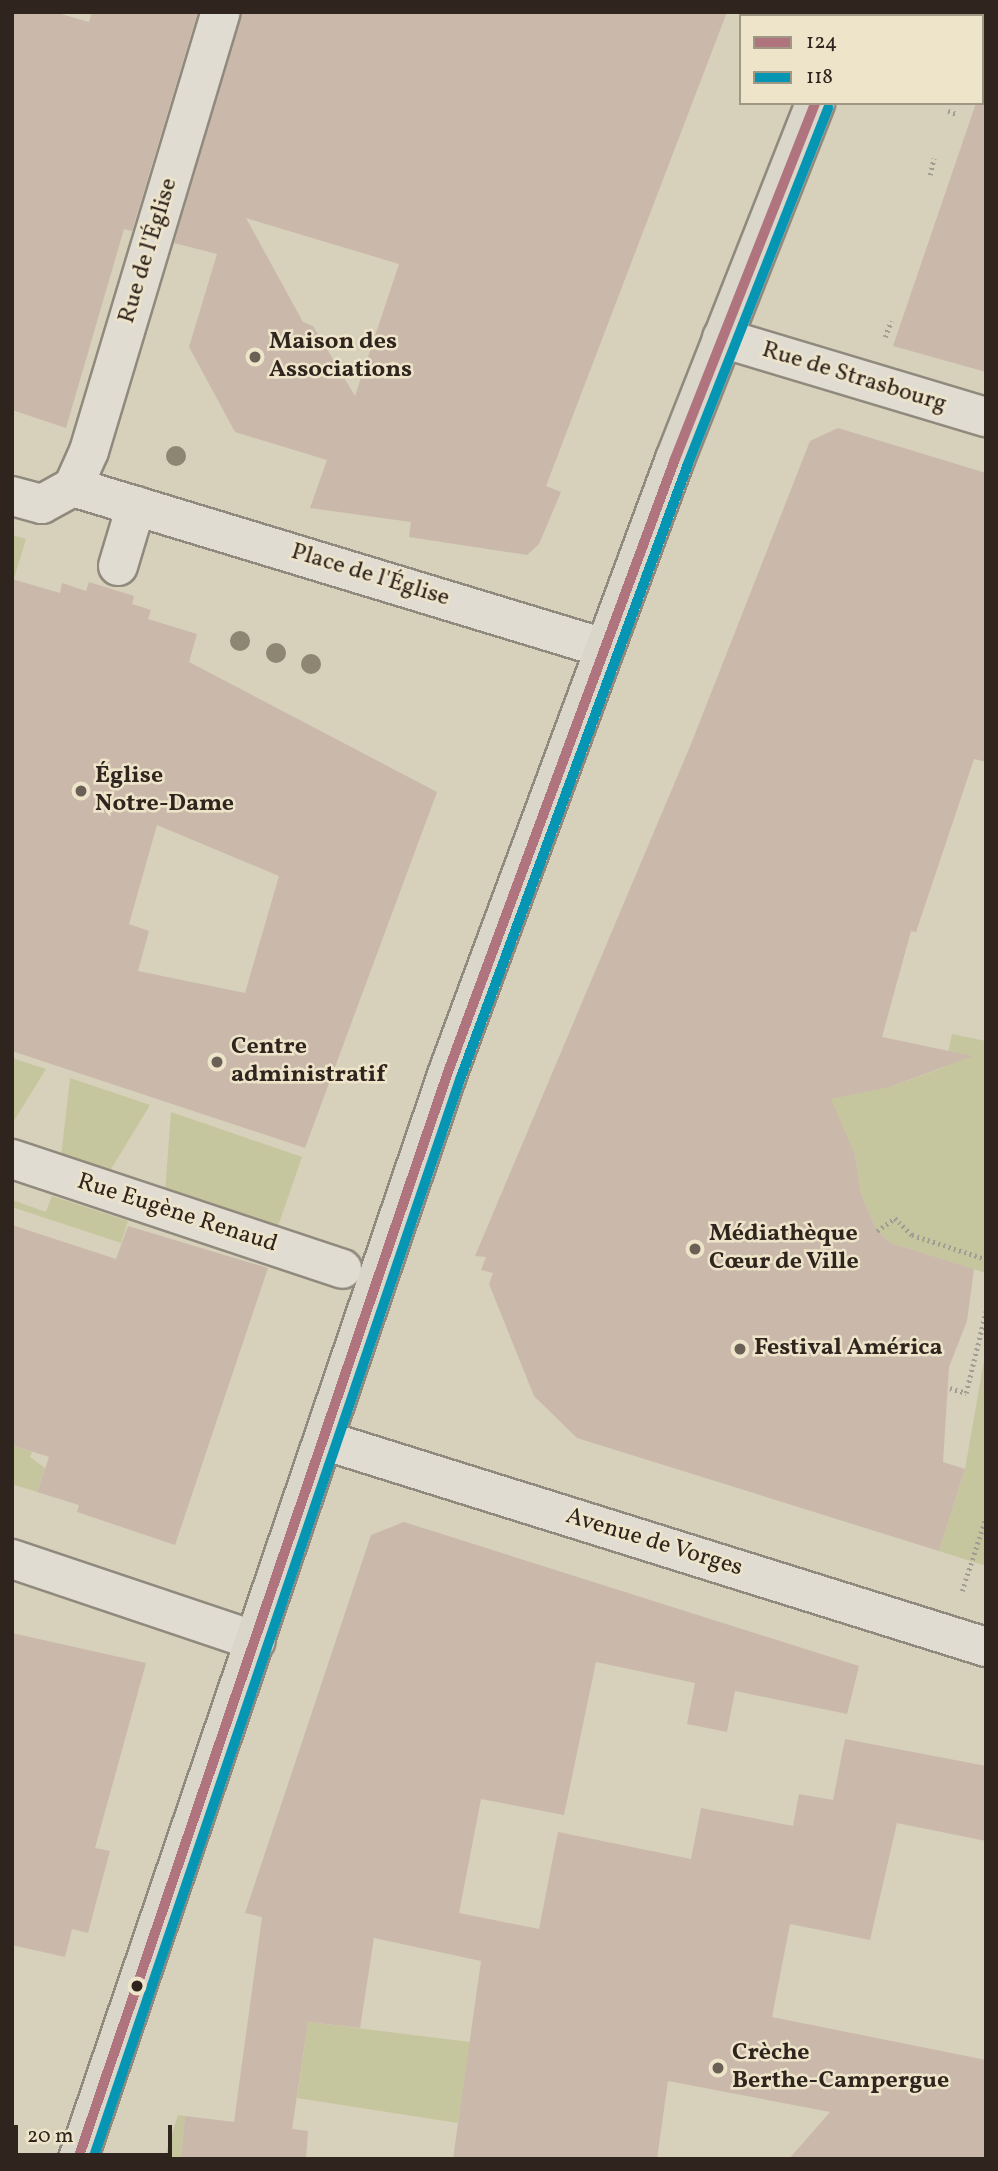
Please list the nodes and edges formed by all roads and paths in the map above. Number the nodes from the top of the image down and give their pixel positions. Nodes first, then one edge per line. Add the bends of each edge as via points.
1 (221, 12) edge
2 (979, 12) edge
3 (986, 14) edge
4 (814, 105) edge
5 (948, 111) dead end
6 (957, 114) dead end
7 (934, 158) dead end
8 (930, 175) dead end
9 (891, 321) dead end
10 (722, 338) junction
11 (882, 344) dead end
12 (986, 417) edge
13 (73, 487) junction
14 (12, 496) edge
15 (136, 506) junction
16 (118, 566) dead end
17 (604, 648) junction
18 (12, 1159) edge
19 (877, 1231) dead end
20 (986, 1259) edge
21 (342, 1269) dead end
22 (986, 1311) edge
23 (950, 1388) dead end
24 (323, 1440) junction
25 (986, 1517) edge
26 (984, 1525) edge
27 (12, 1559) edge
28 (948, 1635) junction
29 (256, 1641) junction
30 (986, 1647) edge
31 (78, 2159) edge

1 - 13 street, Rue de l'Église via 89,451
2 - 3 street
4 - 10 main road
5 - 6 path
7 - 8 path
9 - 11 path
10 - 12 street, Rue de Strasbourg
10 - 17 main road
13 - 14 street via 42,504
13 - 15 street, Place de l'Église
15 - 16 street
15 - 17 street, Place de l'Église
17 - 24 main road via 448,1072
18 - 21 street, Rue Eugène Renaud
19 - 20 path via 895,1217 912,1235
22 - 23 path via 966,1393
24 - 28 street, Avenue de Vorges
24 - 29 main road
25 - 26 path
26 - 28 path
27 - 29 street
28 - 30 street, Avenue de Vorges
29 - 31 main road

